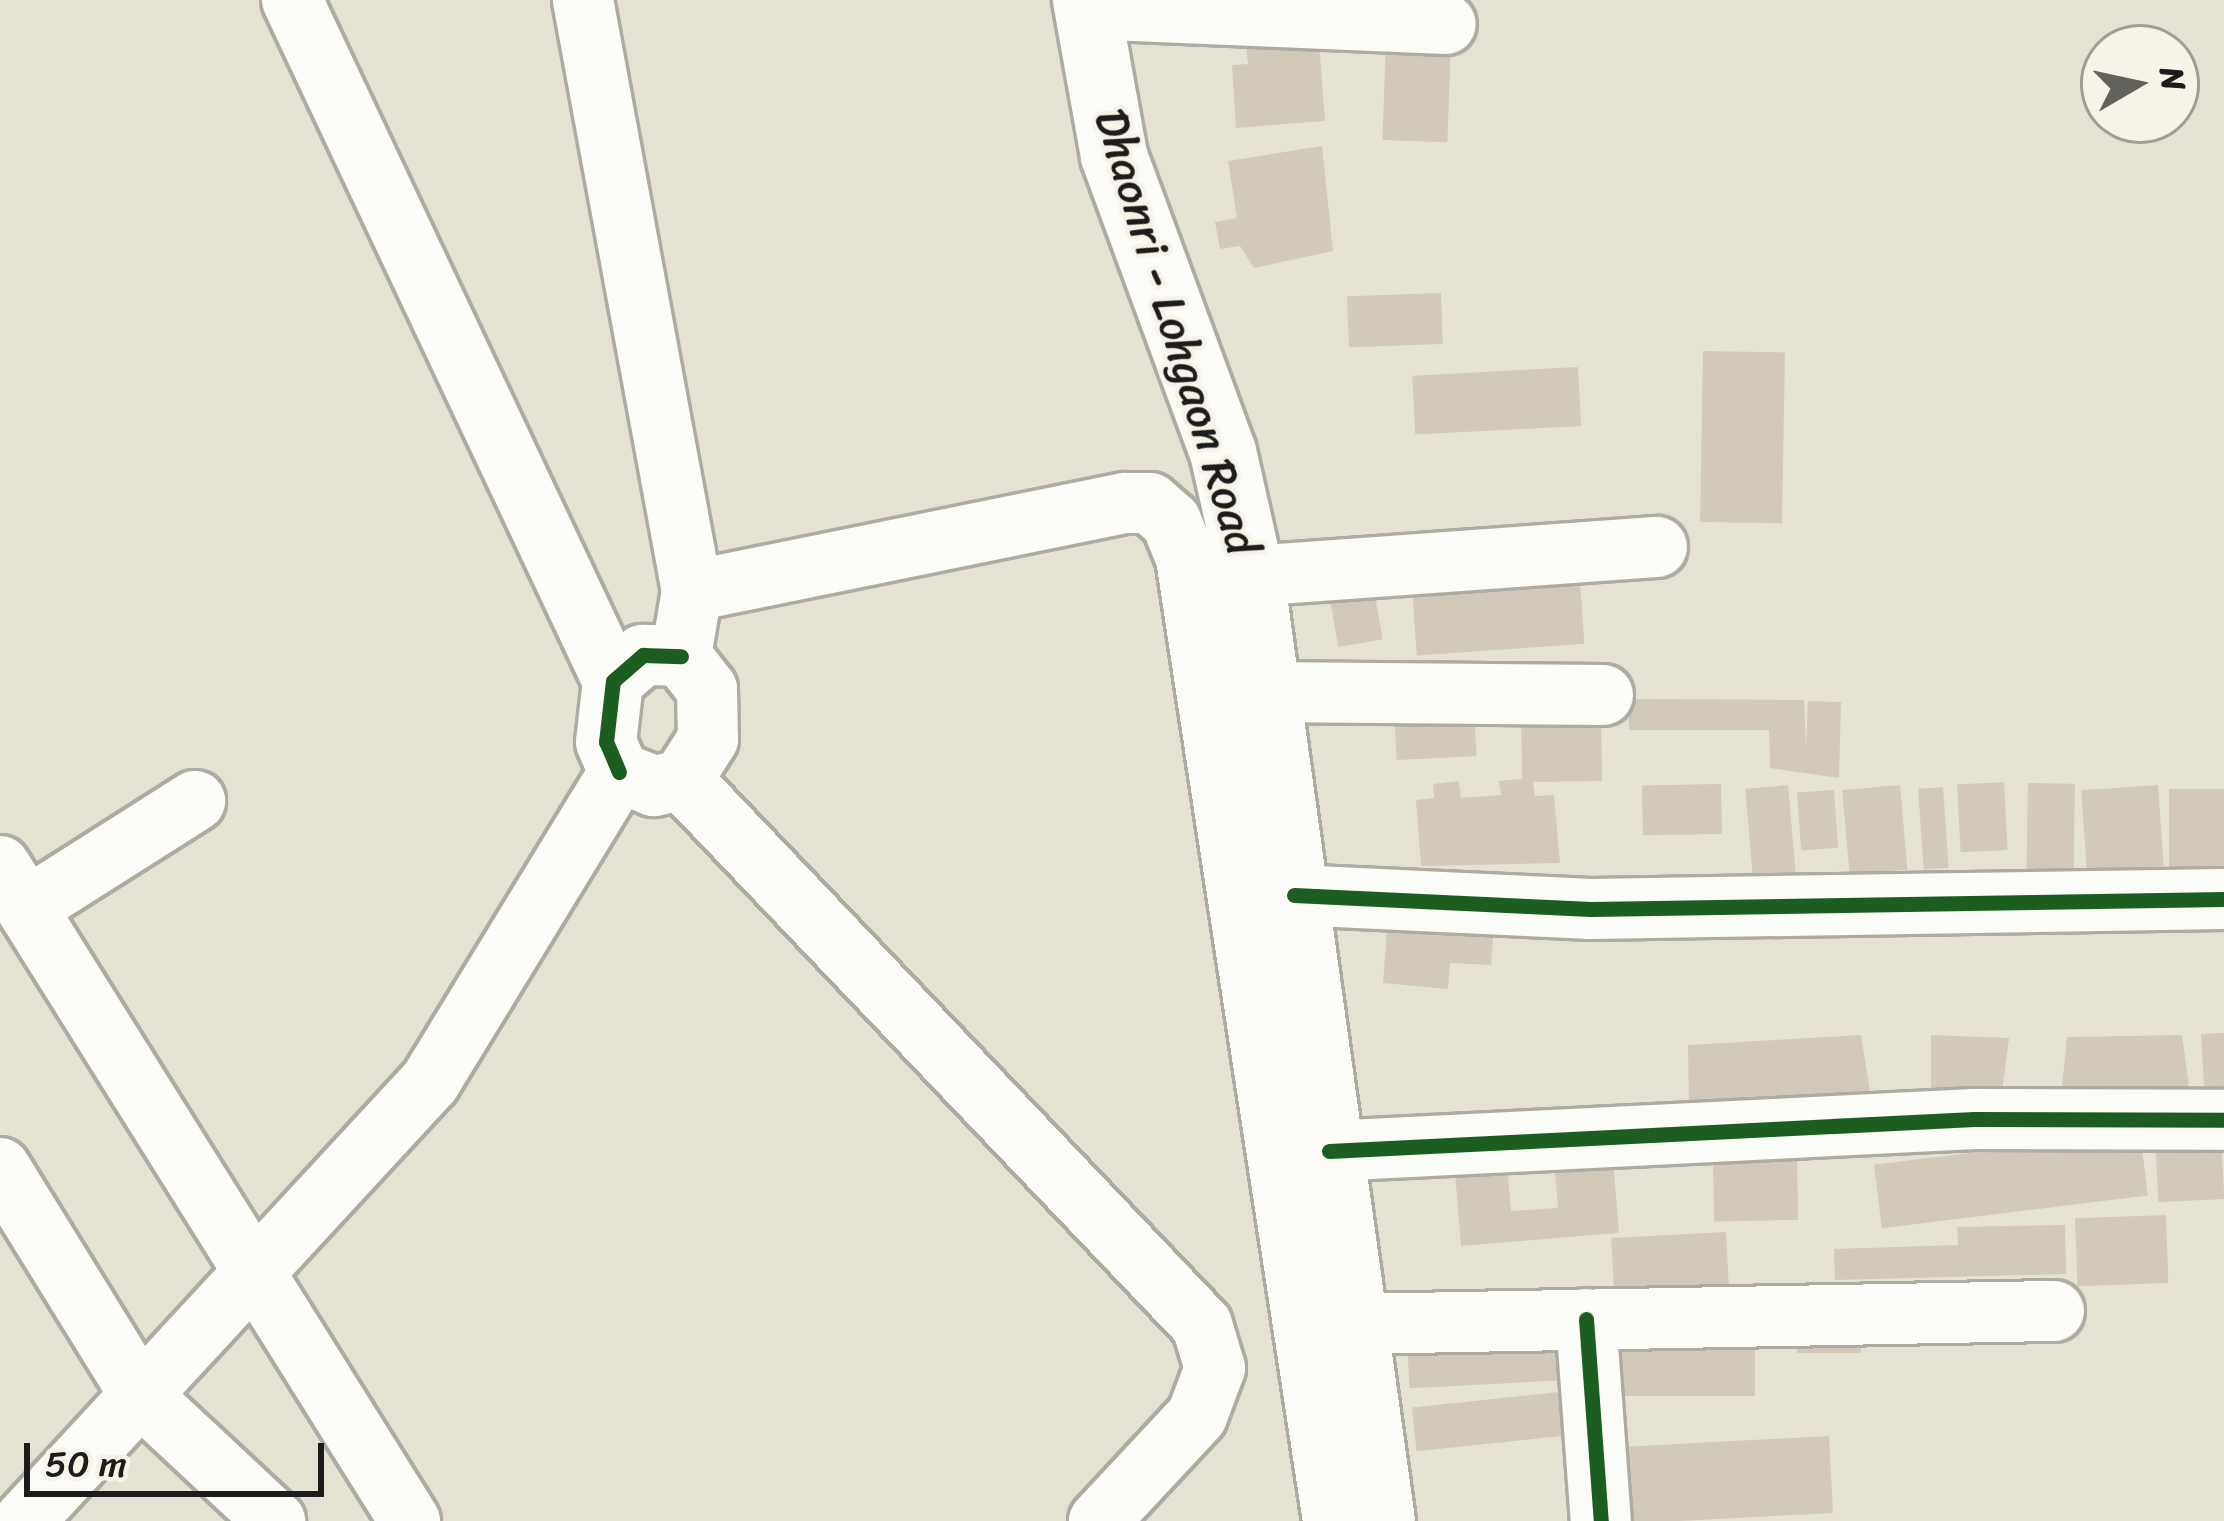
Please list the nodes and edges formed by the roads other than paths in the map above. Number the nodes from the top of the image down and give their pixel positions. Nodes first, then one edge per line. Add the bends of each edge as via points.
1 (292, 0) edge
2 (583, 0) edge
3 (1086, 4) edge
4 (1446, 24) dead end
5 (1657, 547) dead end
6 (1251, 575) junction
7 (692, 591) junction
8 (681, 656) junction
9 (614, 681) junction
10 (1267, 692) junction
11 (1603, 695) dead end
12 (619, 772) junction
13 (682, 780) junction
14 (195, 801) dead end
15 (14, 887) edge
16 (1294, 895) junction
17 (2224, 898) edge
18 (2224, 1120) edge
19 (1329, 1150) junction
20 (0, 1168) edge
21 (257, 1268) junction
22 (2054, 1311) dead end
23 (1586, 1319) junction
24 (1355, 1324) junction
25 (140, 1395) junction
26 (24, 1521) edge
27 (275, 1521) edge
28 (410, 1521) edge
29 (1099, 1521) edge
30 (1333, 1521) edge
31 (1382, 1521) edge
32 (1601, 1521) edge

1 - 9 street
2 - 7 street
3 - 4 street
3 - 6 main road, Dhaonri - Lohgaon Road via 1114,156 1223,452
5 - 6 street
6 - 10 main road, Dhaonri - Lohgaon Road
7 - 8 street
7 - 30 street via 1125,503 1150,503 1171,521 1186,558
8 - 9 street via 643,655
8 - 13 street via 697,669 709,710 702,758
9 - 12 street via 605,742
10 - 11 street
10 - 16 main road, Dhaonri - Lohgaon Road
12 - 13 street via 654,786
12 - 21 street via 430,1082
13 - 29 street via 1202,1324 1215,1368 1197,1416
14 - 15 street
15 - 21 street
16 - 17 street via 1591,909
16 - 19 main road, Dhaonri - Lohgaon Road
18 - 19 street via 1974,1119
19 - 24 main road, Dhaonri - Lohgaon Road
20 - 25 street
21 - 25 street
21 - 28 street
22 - 23 street
23 - 24 street
23 - 32 street
24 - 31 main road, Dhaonri - Lohgaon Road
25 - 26 street
25 - 27 street

